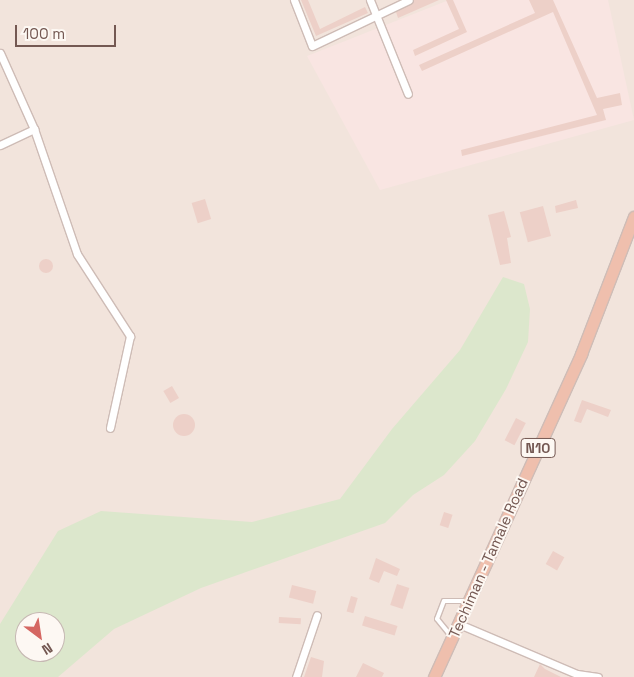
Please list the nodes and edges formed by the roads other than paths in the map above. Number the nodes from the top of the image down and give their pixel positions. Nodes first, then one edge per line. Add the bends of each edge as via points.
1 (294, 0) edge
2 (370, 0) edge
3 (409, 0) edge
4 (377, 15) junction
5 (0, 53) edge
6 (408, 94) dead end
7 (34, 129) junction
8 (0, 145) edge
9 (634, 218) edge
10 (110, 428) dead end
11 (469, 601) junction
12 (317, 615) dead end
13 (459, 624) junction
14 (453, 638) junction
15 (296, 677) edge
16 (434, 677) edge
17 (598, 677) edge

1 - 4 street via 312,46
2 - 4 street
3 - 4 street
4 - 6 street
5 - 7 street
7 - 8 street
7 - 10 street via 78,254 130,336
9 - 11 highway, Techiman - Tamale Road / N10 via 584,346
11 - 13 highway, Techiman - Tamale Road / N10
11 - 14 lane via 444,601 438,620
12 - 15 street
13 - 14 highway, Techiman - Tamale Road / N10
13 - 17 street via 577,674
14 - 16 highway, Techiman - Tamale Road / N10

